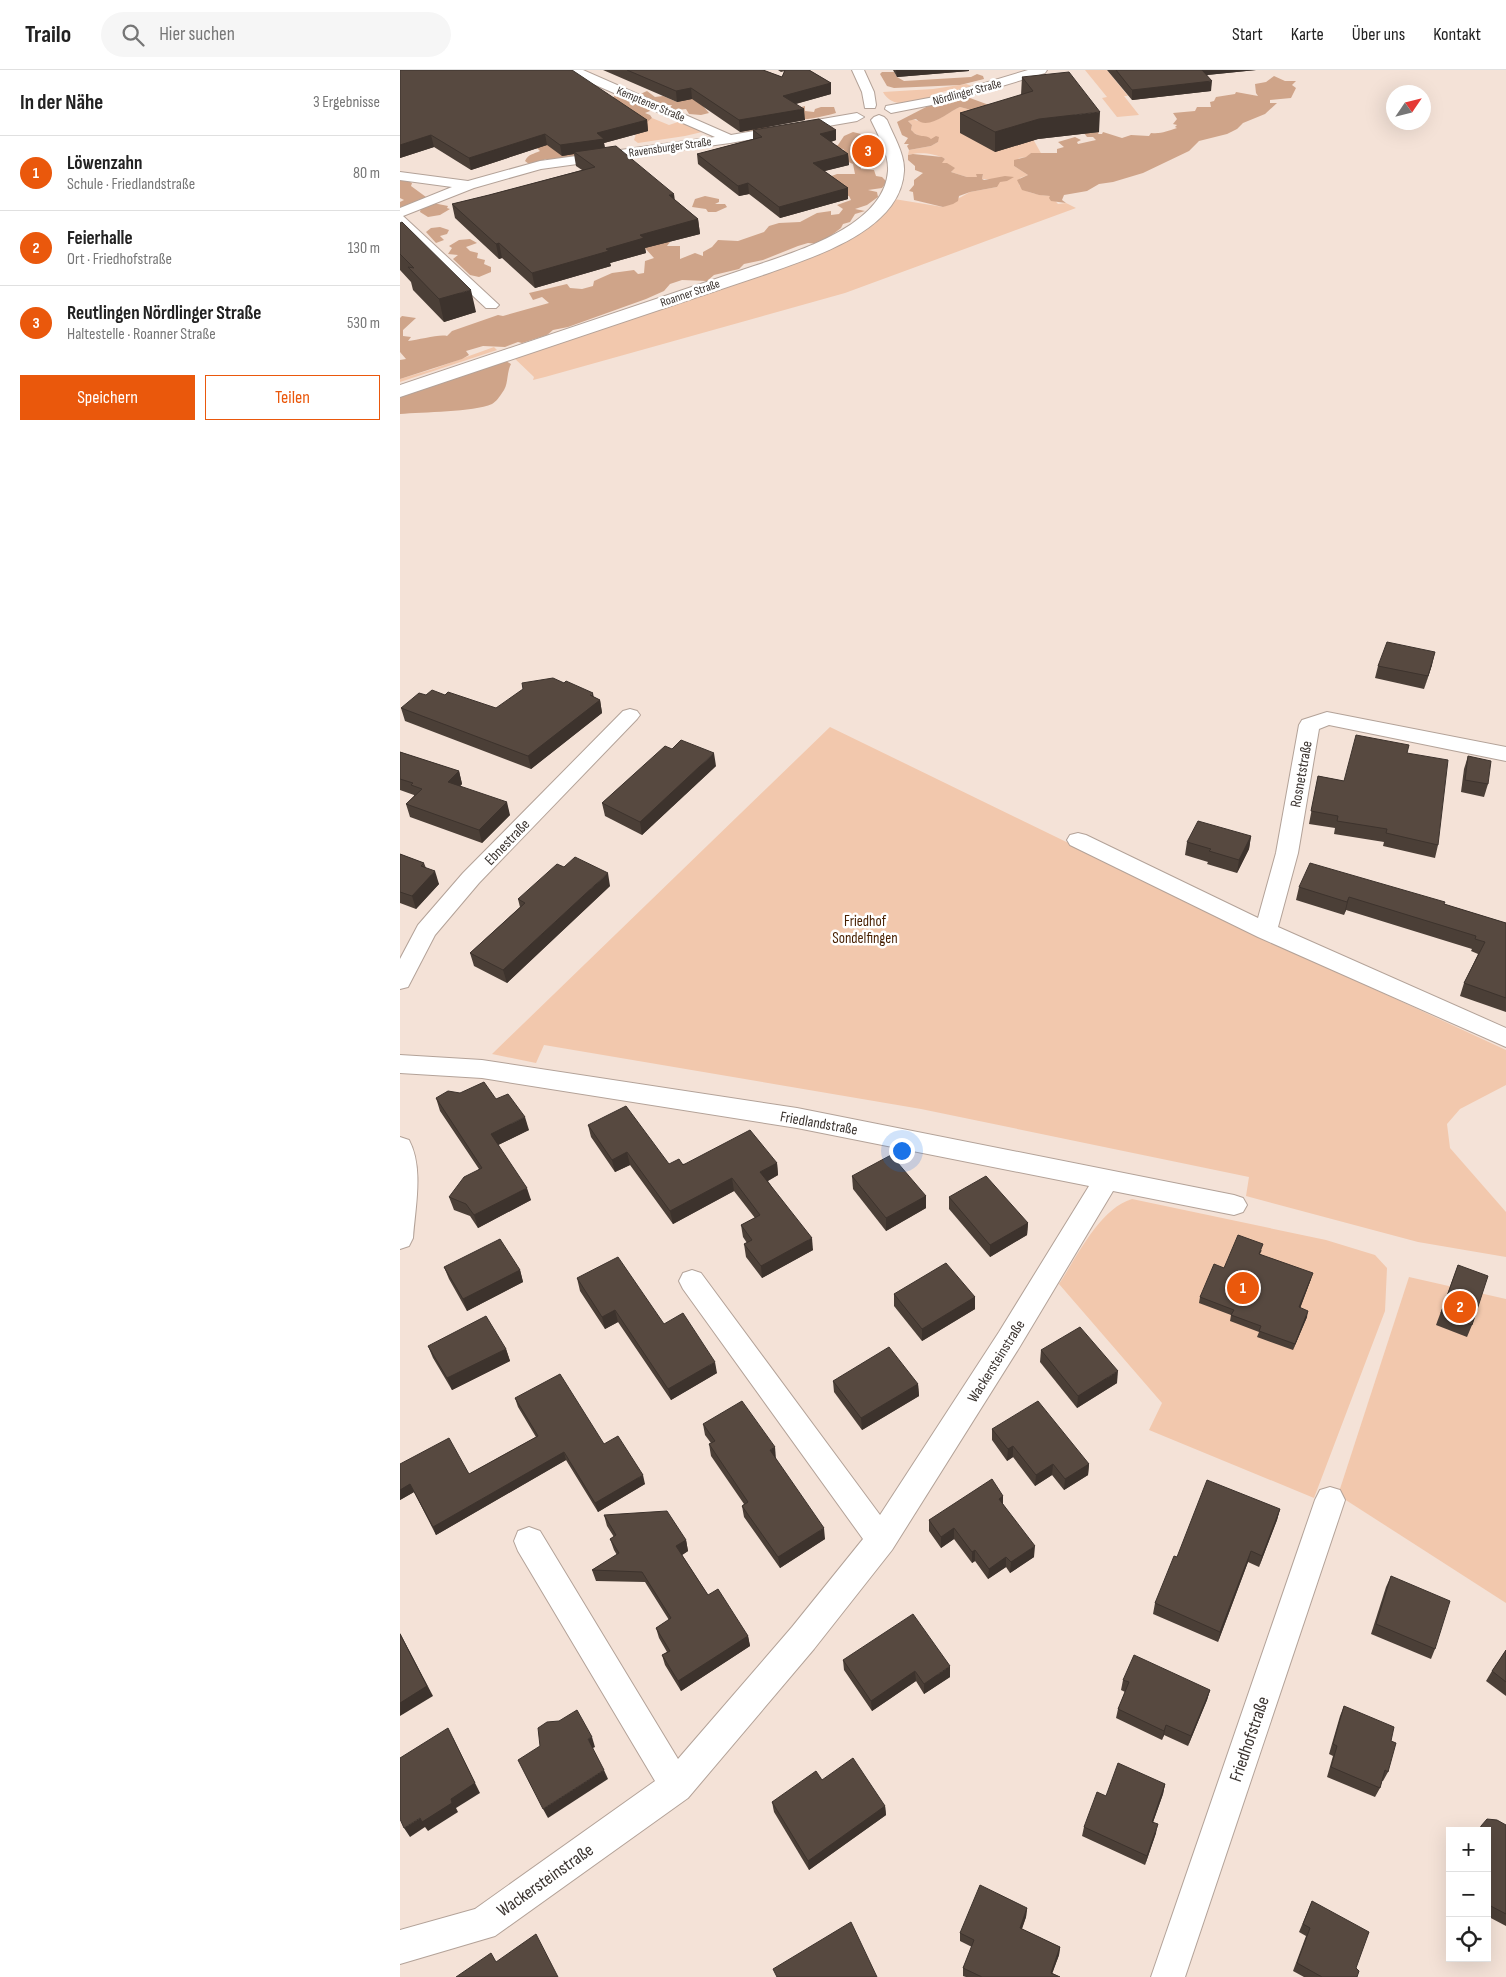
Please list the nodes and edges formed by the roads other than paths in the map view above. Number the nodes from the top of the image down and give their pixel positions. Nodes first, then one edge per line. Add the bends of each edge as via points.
1 (572, 70) edge
2 (858, 70) edge
3 (1041, 70) edge
4 (870, 105) junction
5 (891, 109) junction
6 (857, 117) junction
7 (879, 120) junction
8 (730, 139) junction
9 (400, 176) edge
10 (468, 185) junction
11 (400, 213) edge
12 (400, 220) edge
13 (491, 305) dead end
14 (400, 391) edge
15 (630, 716) dead end
16 (1506, 754) edge
17 (1078, 840) dead end
18 (1266, 931) junction
19 (400, 981) edge
20 (1506, 1038) edge
21 (400, 1064) edge
22 (400, 1147) edge
23 (1107, 1178) junction
24 (1234, 1206) dead end
25 (400, 1238) edge
26 (692, 1281) dead end
27 (1330, 1500) dead end
28 (880, 1540) junction
29 (529, 1541) dead end
30 (676, 1786) junction
31 (400, 1947) edge
32 (1168, 1977) edge

1 - 8 street, Kemptener Straße
2 - 4 street
3 - 5 street, Nördlinger Straße via 947,98
4 - 5 street
4 - 6 street via 856,109
5 - 7 street via 890,116
6 - 7 street, Ravensburger Straße
6 - 8 street, Ravensburger Straße
7 - 14 street, Roanner Straße via 895,161 893,188 881,208 844,235 772,265
8 - 10 street, Ravensburger Straße via 540,165
9 - 10 street
10 - 11 street, Ravensburger Straße
12 - 13 street
15 - 19 street, Ebnestraße via 471,878 426,931
16 - 18 street, Rosnetstraße via 1327,718 1309,725 1287,853
17 - 18 street
18 - 20 street
21 - 23 street, Friedlandstraße via 476,1068 632,1091 797,1118
22 - 25 street via 404,1172
23 - 24 street, Friedlandstraße
23 - 28 street, Wackersteinstraße via 1009,1340
26 - 28 street
27 - 32 street, Friedhofstraße
28 - 30 street, Wackersteinstraße via 803,1638
29 - 30 street
30 - 31 street, Wackersteinstraße via 483,1924

